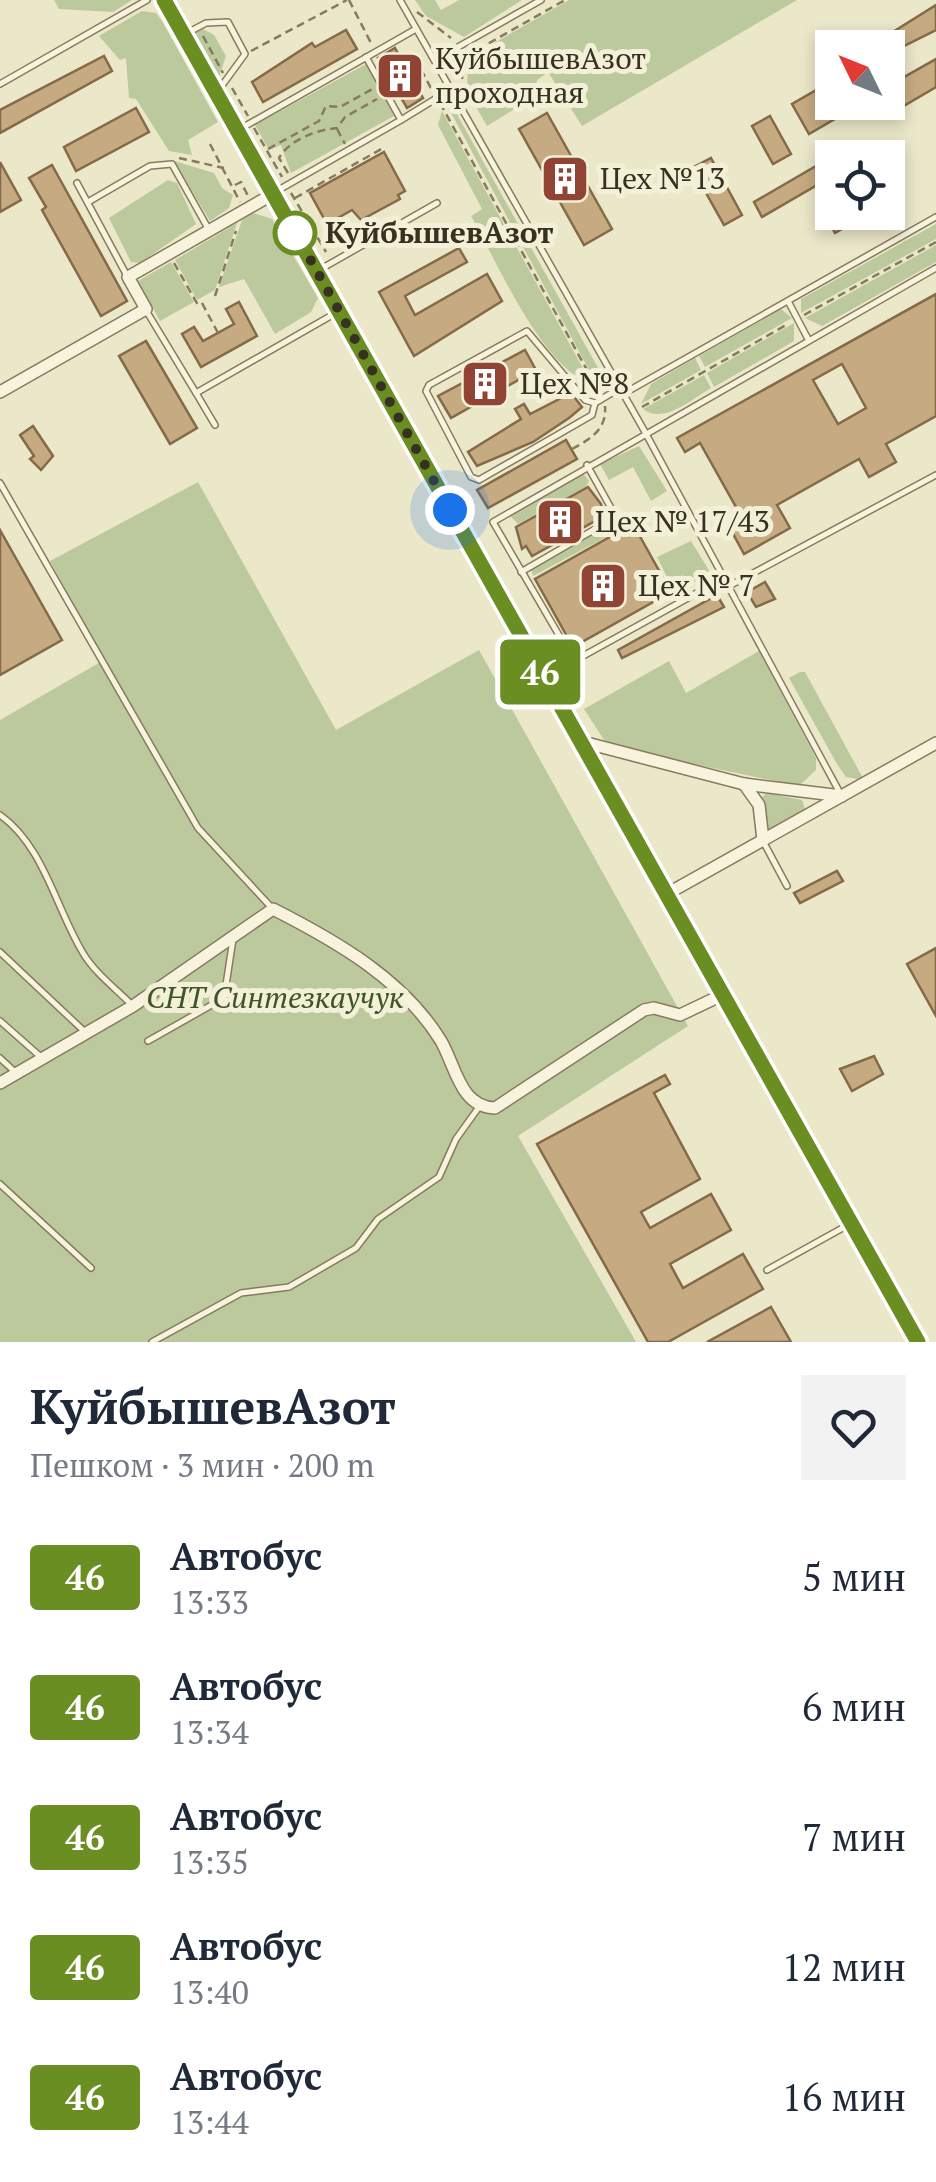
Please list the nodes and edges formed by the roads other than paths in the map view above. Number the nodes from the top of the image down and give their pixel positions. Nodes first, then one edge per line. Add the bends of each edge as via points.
1 (147, 0) edge
2 (164, 0) edge
3 (400, 0) edge
4 (541, 0) edge
5 (416, 29) junction
6 (184, 34) junction
7 (370, 56) junction
8 (434, 61) junction
9 (0, 84) edge
10 (451, 90) junction
11 (217, 94) junction
12 (401, 120) junction
13 (237, 130) junction
14 (77, 183) dead end
15 (273, 194) junction
16 (88, 202) junction
17 (437, 203) dead end
18 (936, 218) edge
19 (209, 230) junction
20 (936, 268) edge
21 (316, 271) junction
22 (128, 276) junction
23 (788, 300) junction
24 (146, 309) junction
25 (339, 312) junction
26 (808, 338) junction
27 (622, 391) junction
28 (0, 392) edge
29 (196, 393) junction
30 (595, 403) junction
31 (215, 425) dead end
32 (645, 432) junction
33 (587, 465) junction
34 (936, 475) edge
35 (0, 483) edge
36 (521, 572) junction
37 (724, 578) junction
38 (728, 586) junction
39 (579, 741) junction
40 (936, 743) edge
41 (744, 784) junction
42 (842, 796) junction
43 (0, 815) edge
44 (763, 840) junction
45 (787, 886) dead end
46 (665, 894) junction
47 (273, 909) junction
48 (234, 936) junction
49 (0, 952) edge
50 (722, 996) junction
51 (133, 1006) junction
52 (0, 1021) edge
53 (86, 1033) junction
54 (148, 1042) dead end
55 (0, 1058) edge
56 (42, 1058) junction
57 (17, 1073) junction
58 (0, 1083) edge
59 (479, 1107) junction
60 (0, 1184) edge
61 (851, 1224) junction
62 (90, 1268) dead end
63 (767, 1270) dead end
64 (152, 1342) edge
65 (918, 1342) edge

1 - 9 lane
2 - 6 main road
3 - 5 lane
4 - 8 lane
5 - 7 lane
5 - 8 lane
6 - 11 main road
6 - 11 lane via 228,22 245,54
7 - 12 lane
7 - 13 lane
8 - 10 lane
10 - 12 lane
10 - 27 lane
11 - 13 main road
12 - 15 lane
13 - 15 main road
14 - 16 lane
15 - 19 street
15 - 21 main road
16 - 19 lane via 150,166 172,164
16 - 22 lane
17 - 21 lane
18 - 23 lane
19 - 22 street
20 - 26 lane
21 - 25 main road
22 - 24 street
23 - 26 lane
23 - 27 lane
24 - 28 street
24 - 29 lane
25 - 29 lane
25 - 39 main road
26 - 32 lane
27 - 30 lane
27 - 32 lane
29 - 31 lane
30 - 30 lane via 585,400 527,331 426,392 471,477 479,480 592,415
32 - 33 lane
32 - 37 lane
33 - 36 lane via 494,518
33 - 36 lane via 616,517
34 - 38 lane
35 - 47 lane via 198,828
36 - 37 lane via 574,662
37 - 38 lane
38 - 42 lane
39 - 41 street
39 - 46 main road
40 - 42 street
41 - 42 street
41 - 44 street via 759,805
42 - 44 street
43 - 51 lane via 40,864 86,959
44 - 45 lane
44 - 46 street
46 - 50 main road
47 - 48 street
47 - 59 street via 326,936 412,1000
48 - 51 street
48 - 54 lane via 224,998
49 - 53 lane
50 - 59 street via 680,1015 644,1010 495,1108
50 - 61 main road
51 - 53 street
52 - 56 lane
53 - 56 street
55 - 57 lane
56 - 57 street
57 - 58 street
59 - 64 lane via 438,1177 378,1219 356,1248 289,1287 241,1293
60 - 62 lane
61 - 63 lane
61 - 65 main road

